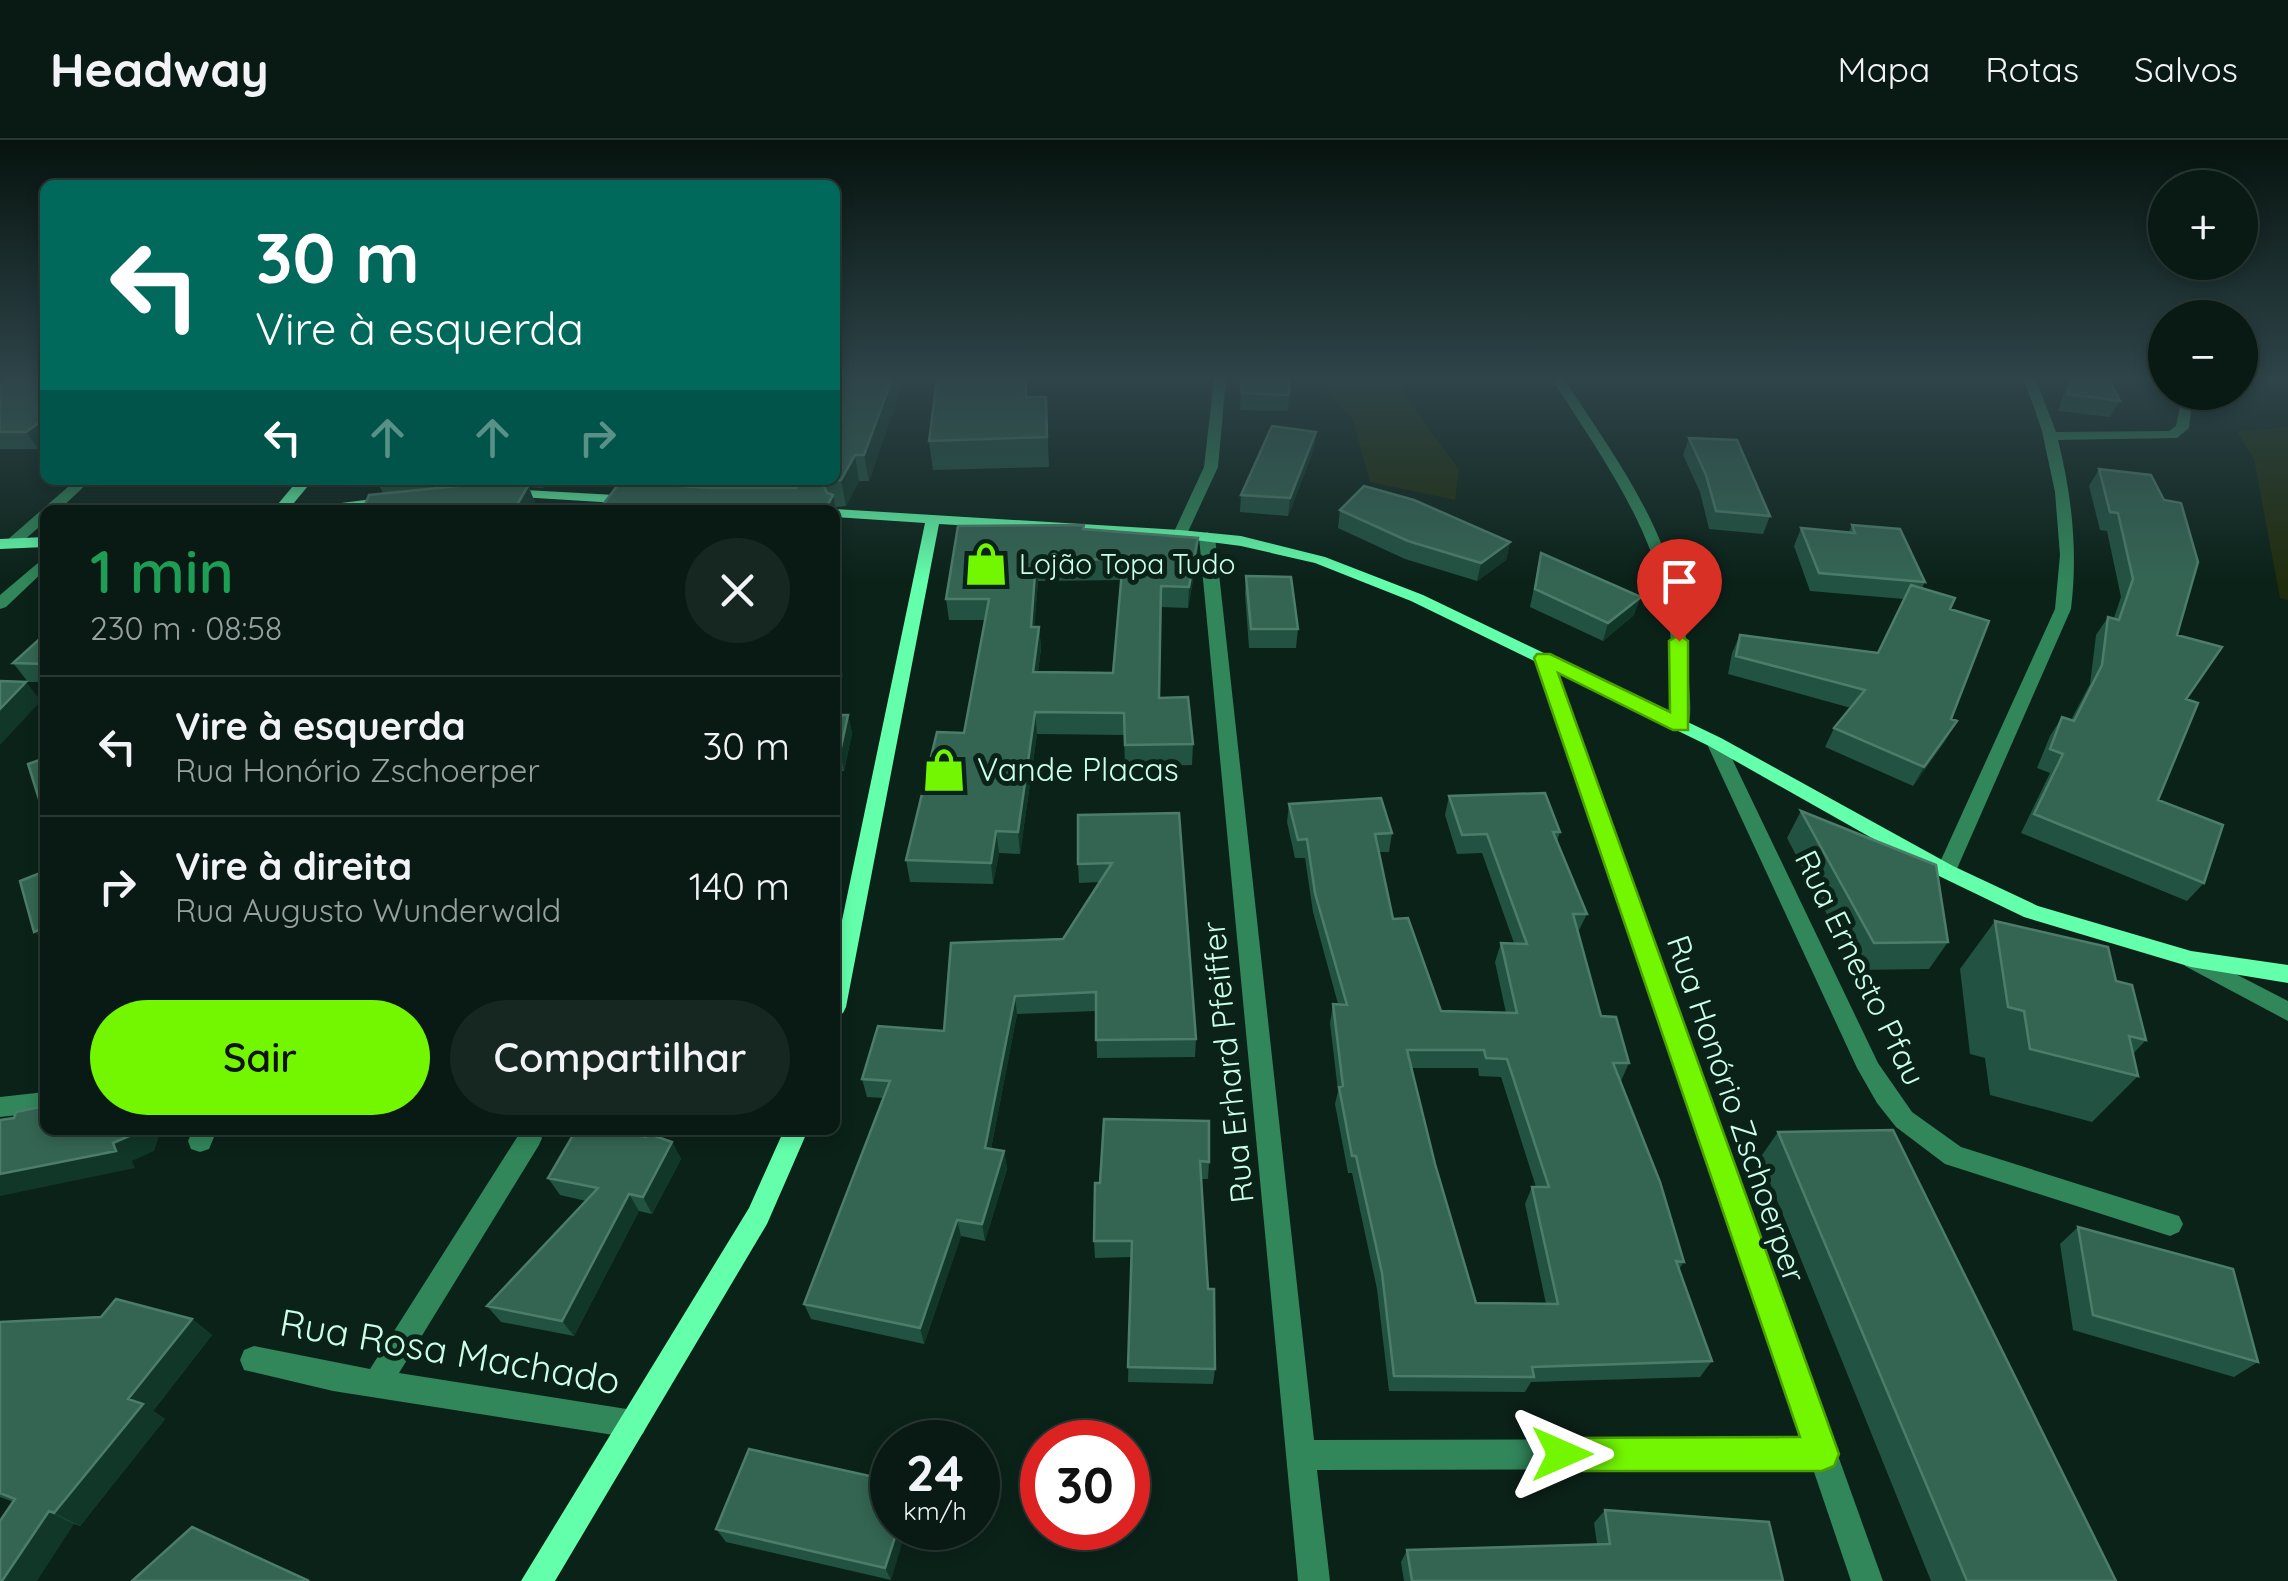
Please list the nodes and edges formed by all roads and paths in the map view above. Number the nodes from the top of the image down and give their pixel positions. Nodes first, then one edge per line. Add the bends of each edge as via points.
1 (1212, 446) edge
2 (1600, 446) edge
3 (2054, 446) edge
4 (78, 485) edge
5 (302, 485) edge
6 (496, 493) edge
7 (410, 499) edge
8 (646, 500) edge
9 (55, 505) edge
10 (284, 505) edge
11 (359, 505) edge
12 (840, 512) edge
13 (40, 517) edge
14 (933, 519) junction
15 (1180, 534) junction
16 (1207, 537) junction
17 (40, 542) edge
18 (6, 544) edge
19 (40, 567) edge
20 (0, 604) edge
21 (1544, 658) junction
22 (1680, 726) junction
23 (1715, 742) junction
24 (1946, 871) junction
25 (2191, 958) junction
26 (2288, 974) edge
27 (840, 983) edge
28 (2288, 1012) edge
29 (40, 1103) edge
30 (0, 1107) edge
31 (794, 1135) edge
32 (530, 1138) dead end
33 (2170, 1224) dead end
34 (254, 1360) dead end
35 (378, 1383) junction
36 (633, 1424) junction
37 (1822, 1454) junction
38 (1301, 1455) junction
39 (536, 1581) edge
40 (1314, 1581) edge
41 (1867, 1581) edge

1 - 15 street
2 - 22 street via 1641,512 1665,568 1679,641
3 - 24 street via 2070,576 2063,609
4 - 9 street
5 - 10 main road
6 - 8 main road
7 - 11 main road
12 - 14 main road
13 - 18 street
14 - 15 main road
14 - 27 main road
15 - 16 main road
16 - 21 main road via 1281,549 1362,574
16 - 38 street, Rua Erhard Pfeiffer
17 - 18 main road
19 - 20 street
21 - 22 main road
21 - 37 street, Rua Honório Zschoerper
22 - 23 main road
23 - 24 main road
23 - 33 street, Rua Ernesto Pfau via 1868,1068 1900,1119 1954,1156
24 - 25 main road via 2031,912
25 - 26 main road
25 - 28 street
29 - 30 street
31 - 36 main road via 758,1216
32 - 35 street
34 - 35 street, Rua Rosa Machado
35 - 36 street, Rua Rosa Machado
36 - 39 main road
37 - 38 street
37 - 41 street, Rua Honório Zschoerper
38 - 40 street, Rua Erhard Pfeiffer

